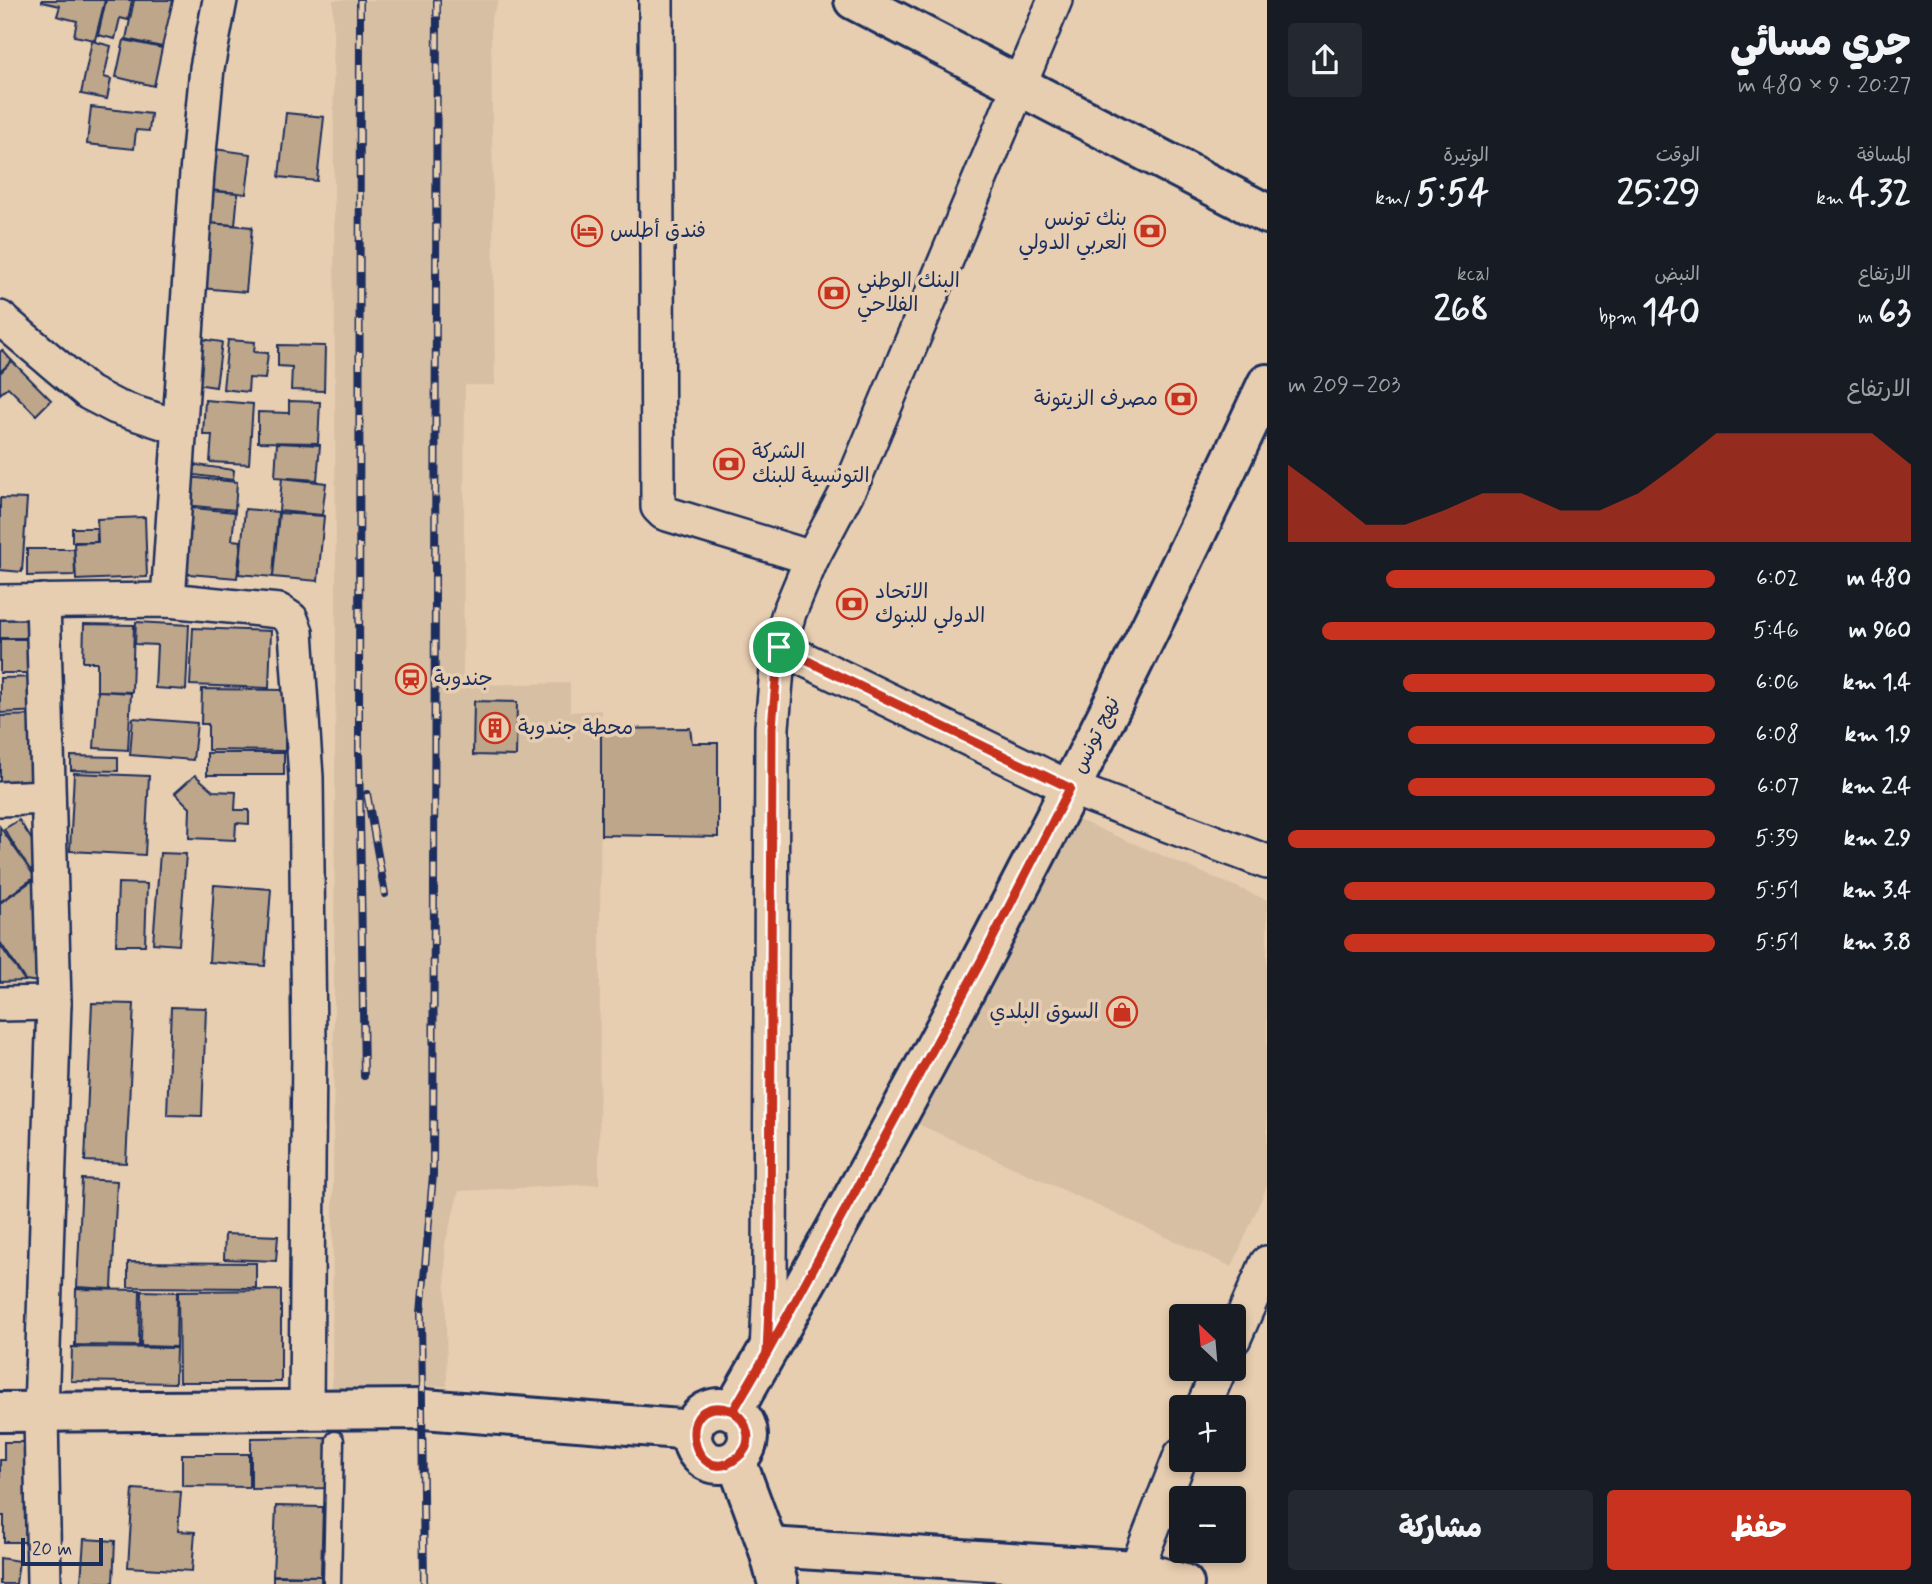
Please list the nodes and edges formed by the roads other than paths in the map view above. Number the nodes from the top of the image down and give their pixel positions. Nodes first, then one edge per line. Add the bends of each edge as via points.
1 (220, 0) edge
2 (656, 0) edge
3 (854, 0) edge
4 (1055, 0) edge
5 (1019, 85) junction
6 (1267, 214) edge
7 (1, 320) edge
8 (1267, 384) edge
9 (178, 427) junction
10 (812, 558) junction
11 (168, 600) junction
12 (43, 601) junction
13 (0, 602) edge
14 (779, 647) junction
15 (1070, 788) junction
16 (48, 797) junction
17 (0, 799) edge
18 (1265, 857) edge
19 (54, 1003) junction
20 (0, 1004) edge
21 (1267, 1263) edge
22 (1246, 1311) edge
23 (767, 1353) junction
24 (306, 1409) junction
25 (733, 1411) junction
26 (0, 1412) edge
27 (41, 1412) junction
28 (693, 1430) junction
29 (335, 1440) dead end
30 (736, 1460) junction
31 (1175, 1472) edge
32 (768, 1548) junction
33 (1136, 1577) edge
34 (44, 1584) edge
35 (332, 1584) edge
36 (778, 1584) edge
37 (1184, 1584) edge

1 - 9 street via 207,68
2 - 10 street via 658,507 664,513
3 - 5 street
4 - 5 street
5 - 6 street
5 - 10 street via 856,475
7 - 9 street via 89,393
8 - 15 street, نهج تونس
9 - 11 street
10 - 14 street
11 - 12 street
11 - 24 street via 279,611 290,619 296,632 307,817
12 - 13 street
12 - 16 street
14 - 15 street
14 - 23 street via 772,727
15 - 18 street
15 - 23 street, نهج تونس
16 - 17 street
16 - 19 street
19 - 20 street
19 - 27 street
21 - 22 street
23 - 25 street, نهج تونس
24 - 27 street
24 - 28 street via 424,1409
25 - 28 street via 708,1411
25 - 30 street via 748,1430 746,1447
26 - 27 street
27 - 34 street
28 - 30 street via 694,1447 705,1459 720,1464
29 - 35 lane
30 - 32 street
31 - 33 street
32 - 33 street
32 - 36 street
33 - 37 street

